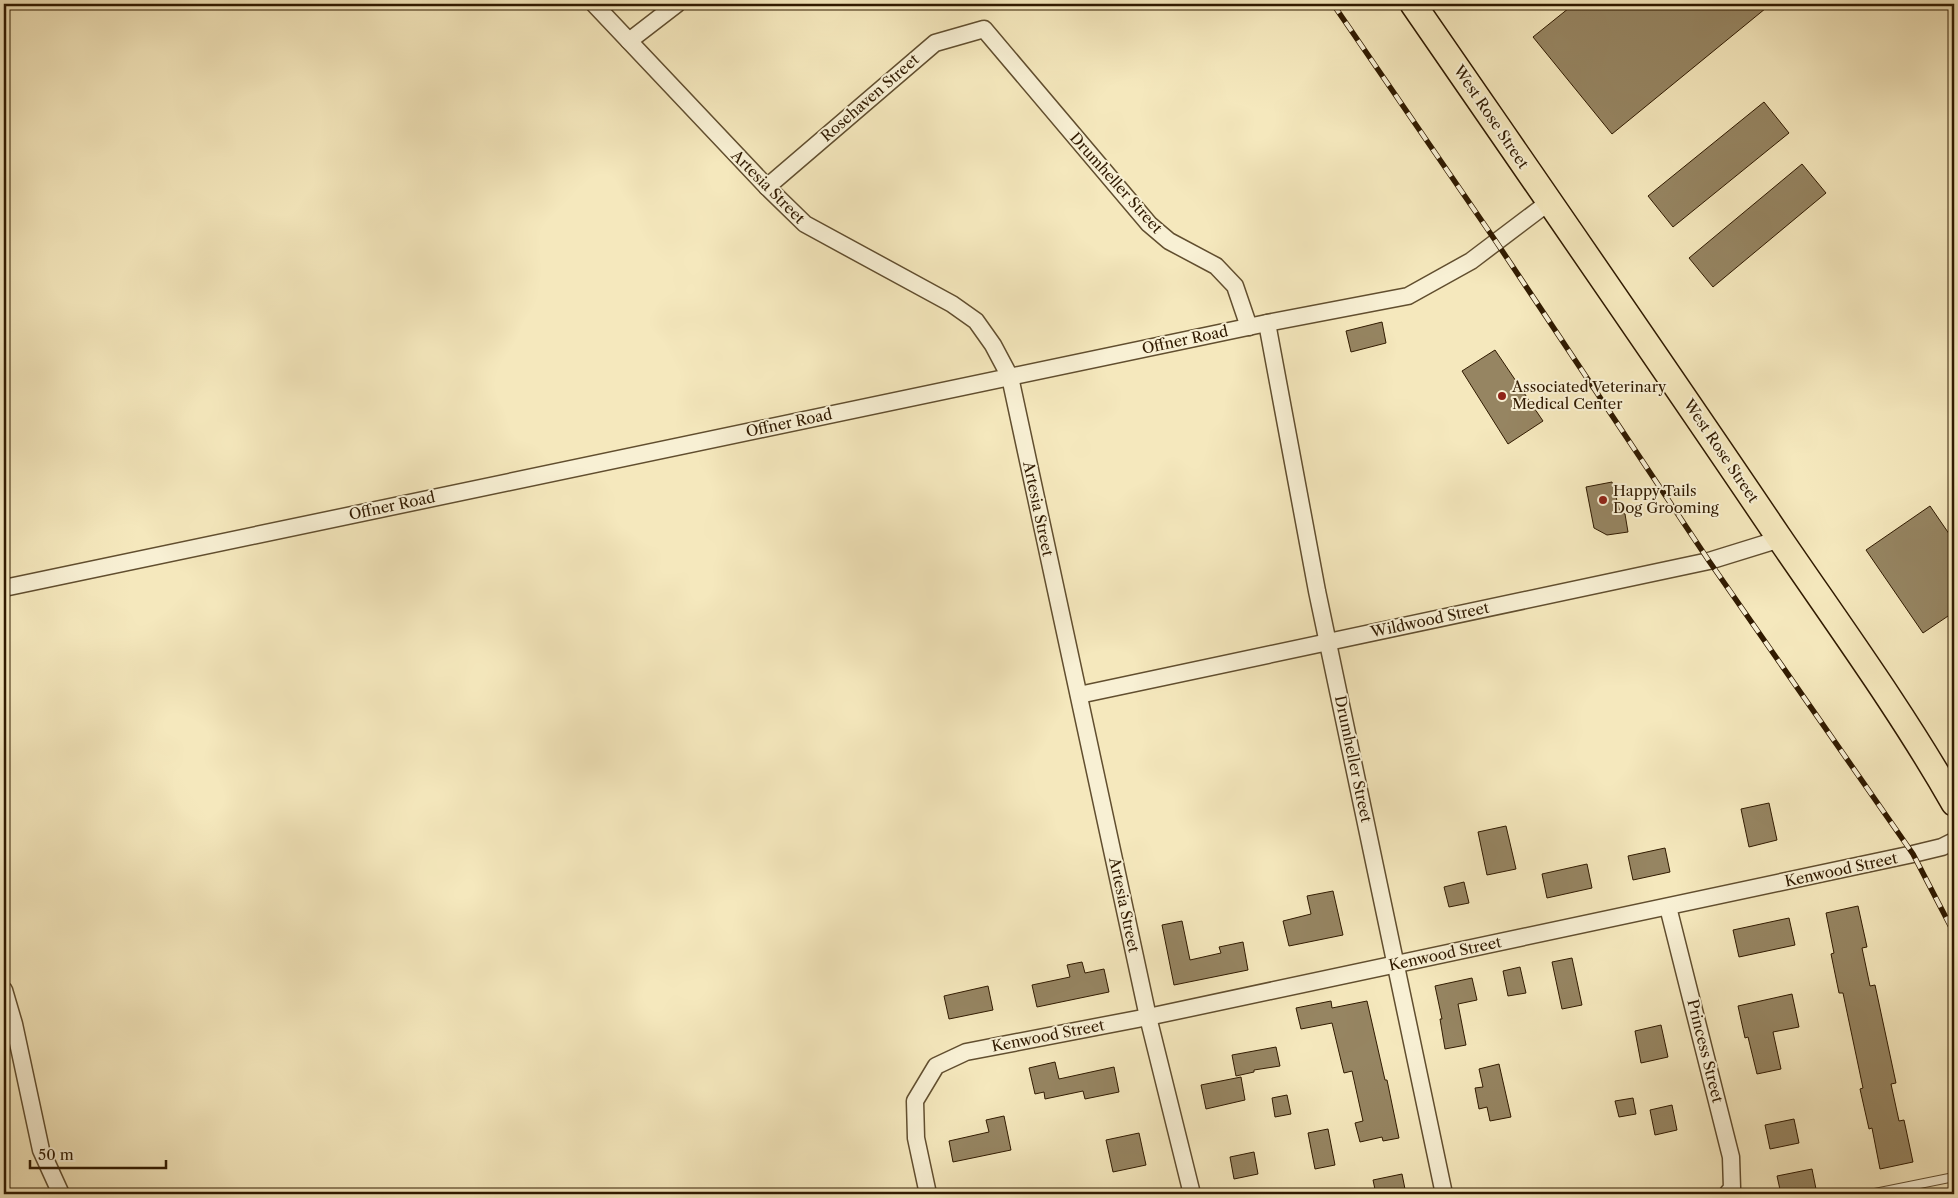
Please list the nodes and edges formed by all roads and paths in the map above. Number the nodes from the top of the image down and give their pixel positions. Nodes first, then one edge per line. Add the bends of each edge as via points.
1 (594, 4) edge
2 (677, 4) edge
3 (1413, 4) edge
4 (984, 29) joint
5 (629, 41) junction
6 (767, 188) junction
7 (1548, 202) junction
8 (1266, 323) junction
9 (1249, 327) junction
10 (1010, 377) junction
11 (1780, 539) junction
12 (4, 588) edge
13 (1328, 642) junction
14 (1079, 695) junction
15 (1954, 803) edge
16 (1954, 841) edge
17 (1668, 907) junction
18 (1396, 965) junction
19 (4, 990) edge
20 (1148, 1017) junction
21 (1954, 1177) edge
22 (61, 1194) edge
23 (928, 1194) edge
24 (1192, 1194) edge
25 (1444, 1194) edge
26 (1727, 1194) edge
27 (1870, 1194) edge

1 - 5 street, Artesia Street
2 - 5 street
3 - 7 main road, West Rose Street
4 - 6 street, Rosehaven Street via 935,43
4 - 9 street, Drumheller Street via 1149,224 1169,241 1216,266 1235,286
5 - 6 street, Artesia Street
6 - 10 street, Artesia Street via 805,224 952,304 976,321
7 - 8 street, Offner Road via 1471,261 1408,296
7 - 11 main road, West Rose Street
8 - 9 street, Offner Road
8 - 13 street, Drumheller Street
9 - 10 street, Offner Road
10 - 12 street, Offner Road
10 - 14 street, Artesia Street
11 - 13 street, Wildwood Street via 1709,561
11 - 15 main road, West Rose Street via 1898,711
13 - 14 street, Wildwood Street
13 - 18 street, Drumheller Street
14 - 20 street, Artesia Street
16 - 17 street, Kenwood Street via 1913,854
17 - 18 street, Kenwood Street
17 - 26 street, Princess Street via 1731,1157 1732,1188
18 - 20 street, Kenwood Street
18 - 25 street, Drumheller Street
19 - 22 street via 42,1150
20 - 23 street, Kenwood Street via 966,1052 936,1066 916,1101 916,1138
20 - 24 street, Artesia Street
21 - 27 lane

